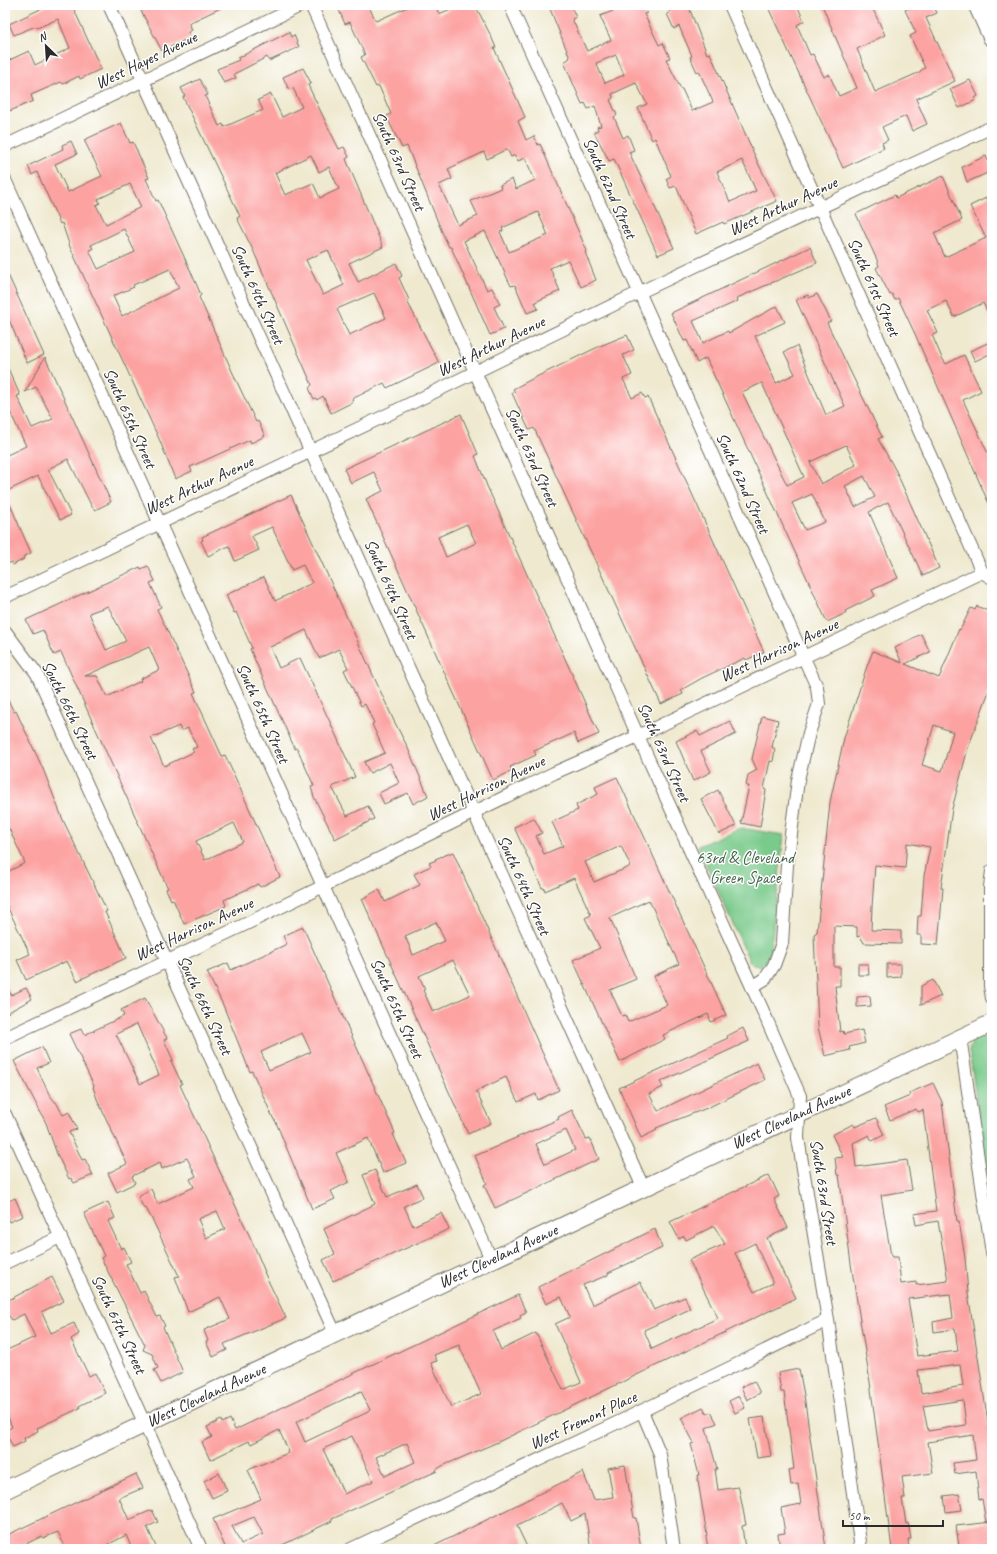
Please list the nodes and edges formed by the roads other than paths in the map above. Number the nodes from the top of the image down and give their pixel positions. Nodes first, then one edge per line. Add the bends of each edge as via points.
1 (109, 5) edge
2 (302, 5) edge
3 (311, 5) edge
4 (510, 5) edge
5 (730, 5) edge
6 (977, 5) edge
7 (992, 38) edge
8 (143, 81) junction
9 (992, 127) edge
10 (5, 146) edge
11 (5, 180) edge
12 (820, 207) junction
13 (638, 293) junction
14 (476, 372) junction
15 (311, 451) junction
16 (158, 523) junction
17 (987, 575) edge
18 (5, 597) edge
19 (5, 631) edge
20 (804, 657) junction
21 (638, 736) junction
22 (473, 814) junction
23 (992, 871) edge
24 (323, 886) junction
25 (166, 962) junction
26 (752, 986) junction
27 (992, 998) edge
28 (992, 1023) edge
29 (960, 1037) junction
30 (5, 1038) edge
31 (5, 1114) edge
32 (798, 1114) junction
33 (643, 1187) junction
34 (60, 1237) junction
35 (992, 1253) edge
36 (491, 1259) junction
37 (5, 1263) edge
38 (828, 1320) junction
39 (335, 1333) junction
40 (642, 1411) junction
41 (146, 1424) junction
42 (5, 1490) edge
43 (201, 1549) edge
44 (351, 1549) edge
45 (674, 1549) edge
46 (861, 1549) edge

1 - 8 street, South 64th Street
2 - 8 street, West Hayes Avenue
3 - 14 street, South 63rd Street
4 - 13 street, South 62nd Street
5 - 12 street, South 61st Street
6 - 7 street
8 - 10 street, West Hayes Avenue
8 - 15 street, South 64th Street
9 - 12 street, West Arthur Avenue
11 - 16 street, South 65th Street
12 - 13 street, West Arthur Avenue
12 - 17 street, South 61st Street
13 - 14 street, West Arthur Avenue
13 - 20 street, South 62nd Street
14 - 15 street, West Arthur Avenue
14 - 21 street, South 63rd Street
15 - 16 street, West Arthur Avenue
15 - 22 street, South 64th Street
16 - 18 street, West Arthur Avenue
16 - 24 street, South 65th Street
17 - 20 street, West Harrison Avenue
19 - 25 street, South 66th Street via 38,674
20 - 21 street, West Harrison Avenue
20 - 26 street, South 62nd Street via 817,687 820,704 809,734 798,780 787,866 782,943 774,965 765,979
21 - 22 street, West Harrison Avenue via 554,773
21 - 26 street, South 63rd Street
22 - 24 street, West Harrison Avenue
22 - 33 street, South 64th Street
23 - 27 street
24 - 25 street, West Harrison Avenue
24 - 36 street, South 65th Street
25 - 30 street, West Harrison Avenue
25 - 39 street, South 66th Street
26 - 32 street, South 63rd Street via 800,1096
28 - 29 street, West Cleveland Avenue
29 - 32 street, West Cleveland Avenue
29 - 35 street
31 - 34 street, South 67th Street
32 - 33 street, West Cleveland Avenue
32 - 38 street, South 63rd Street via 798,1138
33 - 36 street, West Cleveland Avenue
34 - 37 street
34 - 41 street, South 67th Street
36 - 39 street, West Cleveland Avenue
38 - 40 street, West Fremont Place
38 - 46 street, South 63rd Street
39 - 41 street, West Cleveland Avenue
40 - 44 street, West Fremont Place
40 - 45 street via 660,1454
41 - 42 street, West Cleveland Avenue
41 - 43 street, South 67th Street

